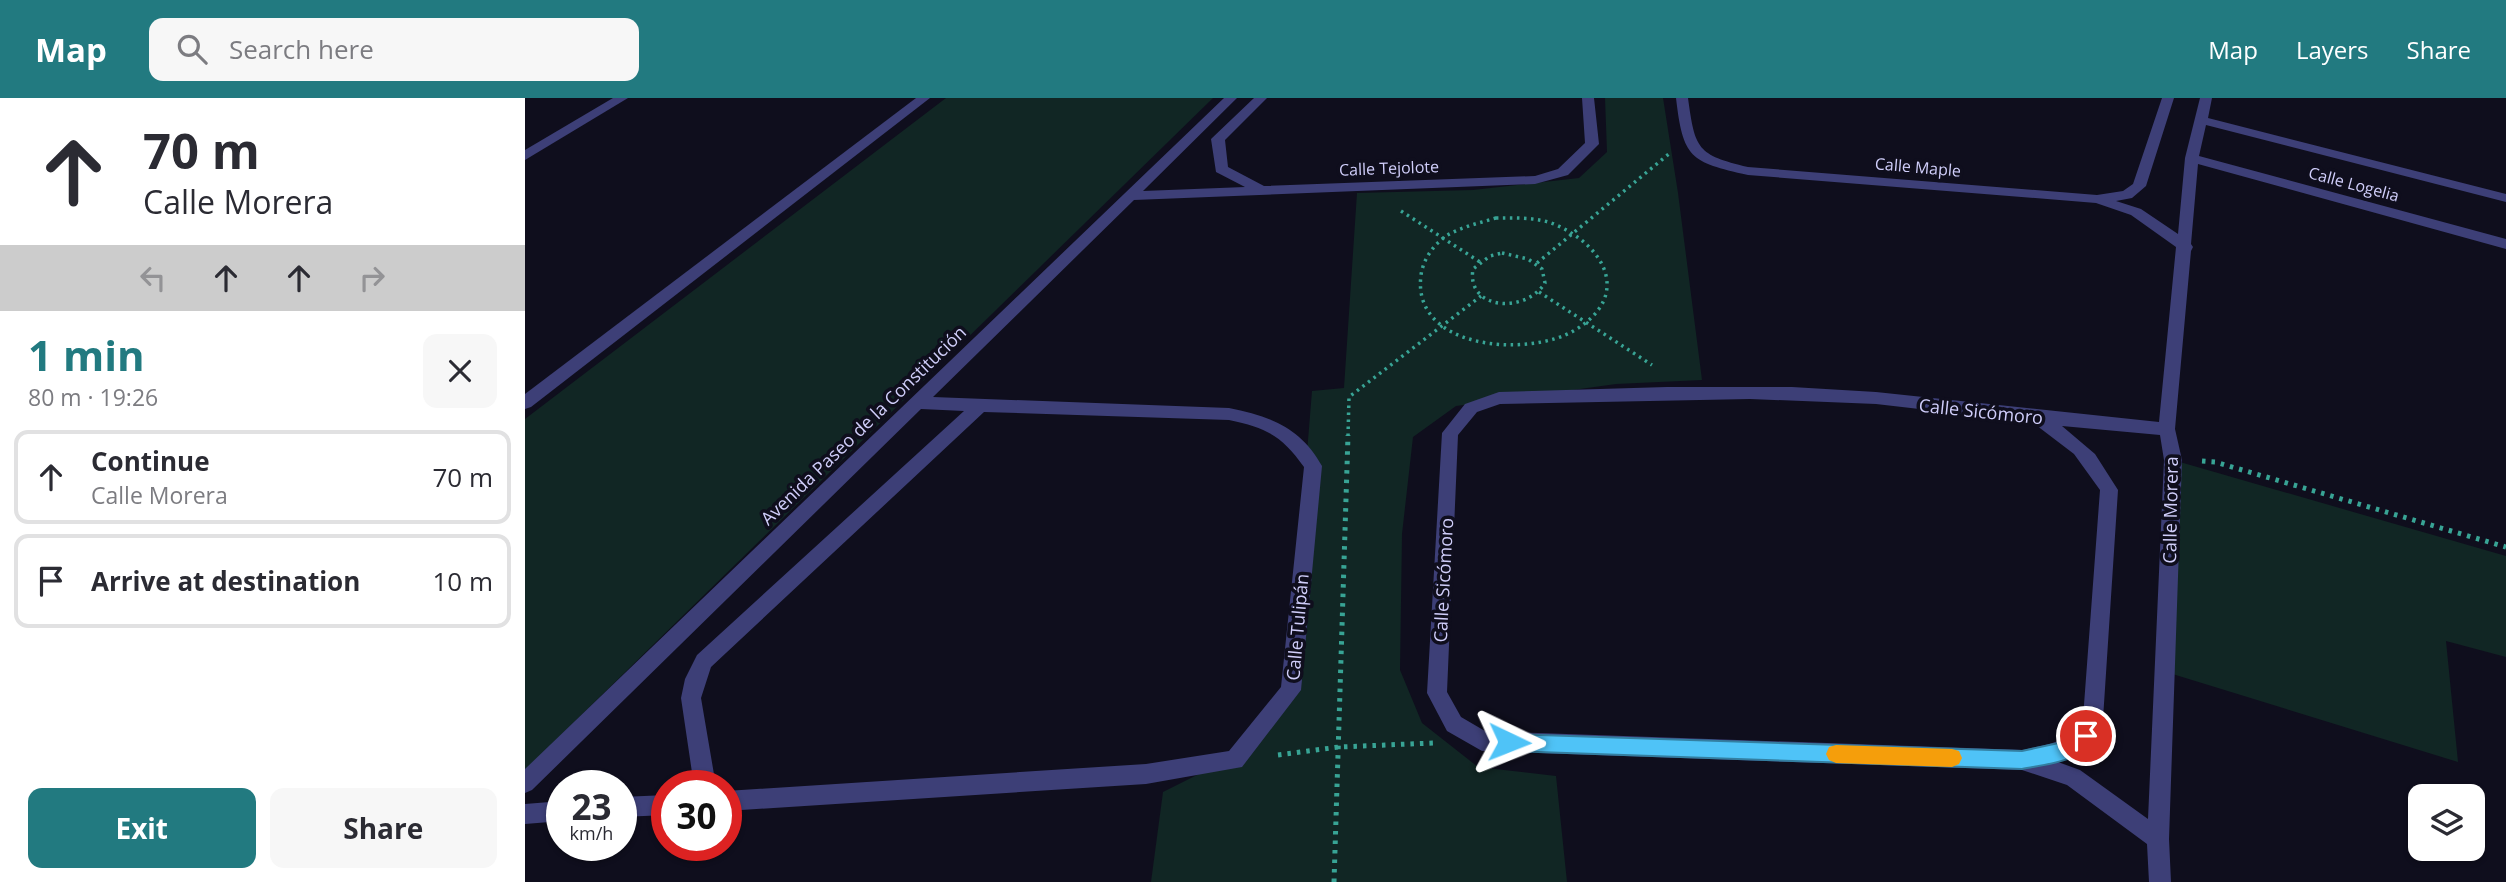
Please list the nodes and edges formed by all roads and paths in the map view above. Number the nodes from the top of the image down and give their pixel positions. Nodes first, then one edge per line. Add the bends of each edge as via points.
1 (622, 98) edge
2 (924, 98) edge
3 (1231, 98) edge
4 (1261, 98) edge
5 (1588, 98) edge
6 (1682, 98) edge
7 (2168, 98) edge
8 (2206, 98) edge
9 (2202, 120) junction
10 (1687, 139) junction
11 (525, 156) edge
12 (2192, 158) junction
13 (1366, 186) junction
14 (1262, 190) junction
15 (1129, 197) junction
16 (2506, 198) edge
17 (2097, 199) junction
18 (1576, 233) junction
19 (1442, 239) junction
20 (2506, 244) edge
21 (2186, 247) junction
22 (1480, 262) junction
23 (1538, 263) junction
24 (1539, 292) junction
25 (1481, 296) junction
26 (1586, 325) junction
27 (1443, 326) junction
28 (1694, 392) junction
29 (525, 403) edge
30 (915, 403) junction
31 (980, 406) junction
32 (2030, 416) junction
33 (2167, 429) junction
34 (2173, 460) junction
35 (2506, 547) edge
36 (1482, 741) junction
37 (1339, 747) junction
38 (1235, 760) junction
39 (2022, 760) junction
40 (702, 770) edge
41 (525, 783) edge
42 (742, 800) edge
43 (546, 812) edge
44 (525, 814) edge
45 (2158, 839) junction
46 (1334, 882) edge
47 (2160, 882) edge

1 - 11 street
2 - 29 street
3 - 15 street, Avenida Paseo de la Constitución
4 - 14 street via 1218,139 1221,169
5 - 13 street, Calle Tejolote via 1593,144 1563,172 1535,180
6 - 10 street
7 - 17 street via 2139,186 2127,195
8 - 9 street, Calle Morera
9 - 12 street, Calle Morera
9 - 16 street, Calle Logelia
10 - 17 street, Calle Maple via 1705,161 1748,171
10 - 18 path
12 - 20 street, Calle Logelia
12 - 21 street, Calle Morera
13 - 14 street, Calle Tejolote
13 - 19 path
14 - 15 street, Calle Tejolote
15 - 30 street, Avenida Paseo de la Constitución
17 - 21 street, Calle Maple via 2136,212
18 - 19 path via 1528,218 1496,218
18 - 23 path
18 - 26 path via 1599,253 1608,275 1607,295
19 - 22 path
19 - 27 path via 1425,258 1418,279 1422,302
21 - 33 street, Calle Morera
22 - 23 path via 1514,253
22 - 25 path via 1471,280
23 - 24 path via 1545,279
24 - 25 path via 1518,303 1504,304
24 - 26 path
25 - 27 path
26 - 27 path via 1541,345 1496,347
26 - 28 path
27 - 37 path via 1349,397
28 - 32 street, Calle Sicómoro via 1836,395
28 - 36 street, Calle Sicómoro via 1499,398 1471,408 1450,432 1437,693 1454,724
30 - 31 street, Calle Tulipán
30 - 41 street, Avenida Paseo de la Constitución
31 - 38 street, Calle Tulipán via 1229,414 1270,422 1294,439 1313,466 1291,690
31 - 40 street via 705,661 691,698
32 - 33 street, Calle Sicómoro
32 - 39 street via 2062,433 2082,451 2101,471 2109,490 2093,719 2086,736 2067,750
33 - 34 street, Calle Morera
34 - 35 path via 2215,462
34 - 45 street, Calle Morera
36 - 37 path
36 - 39 street
37 - 38 path
37 - 46 path
38 - 42 street via 1146,774
39 - 45 street via 2073,777
43 - 44 street
45 - 47 street, Calle Morera

